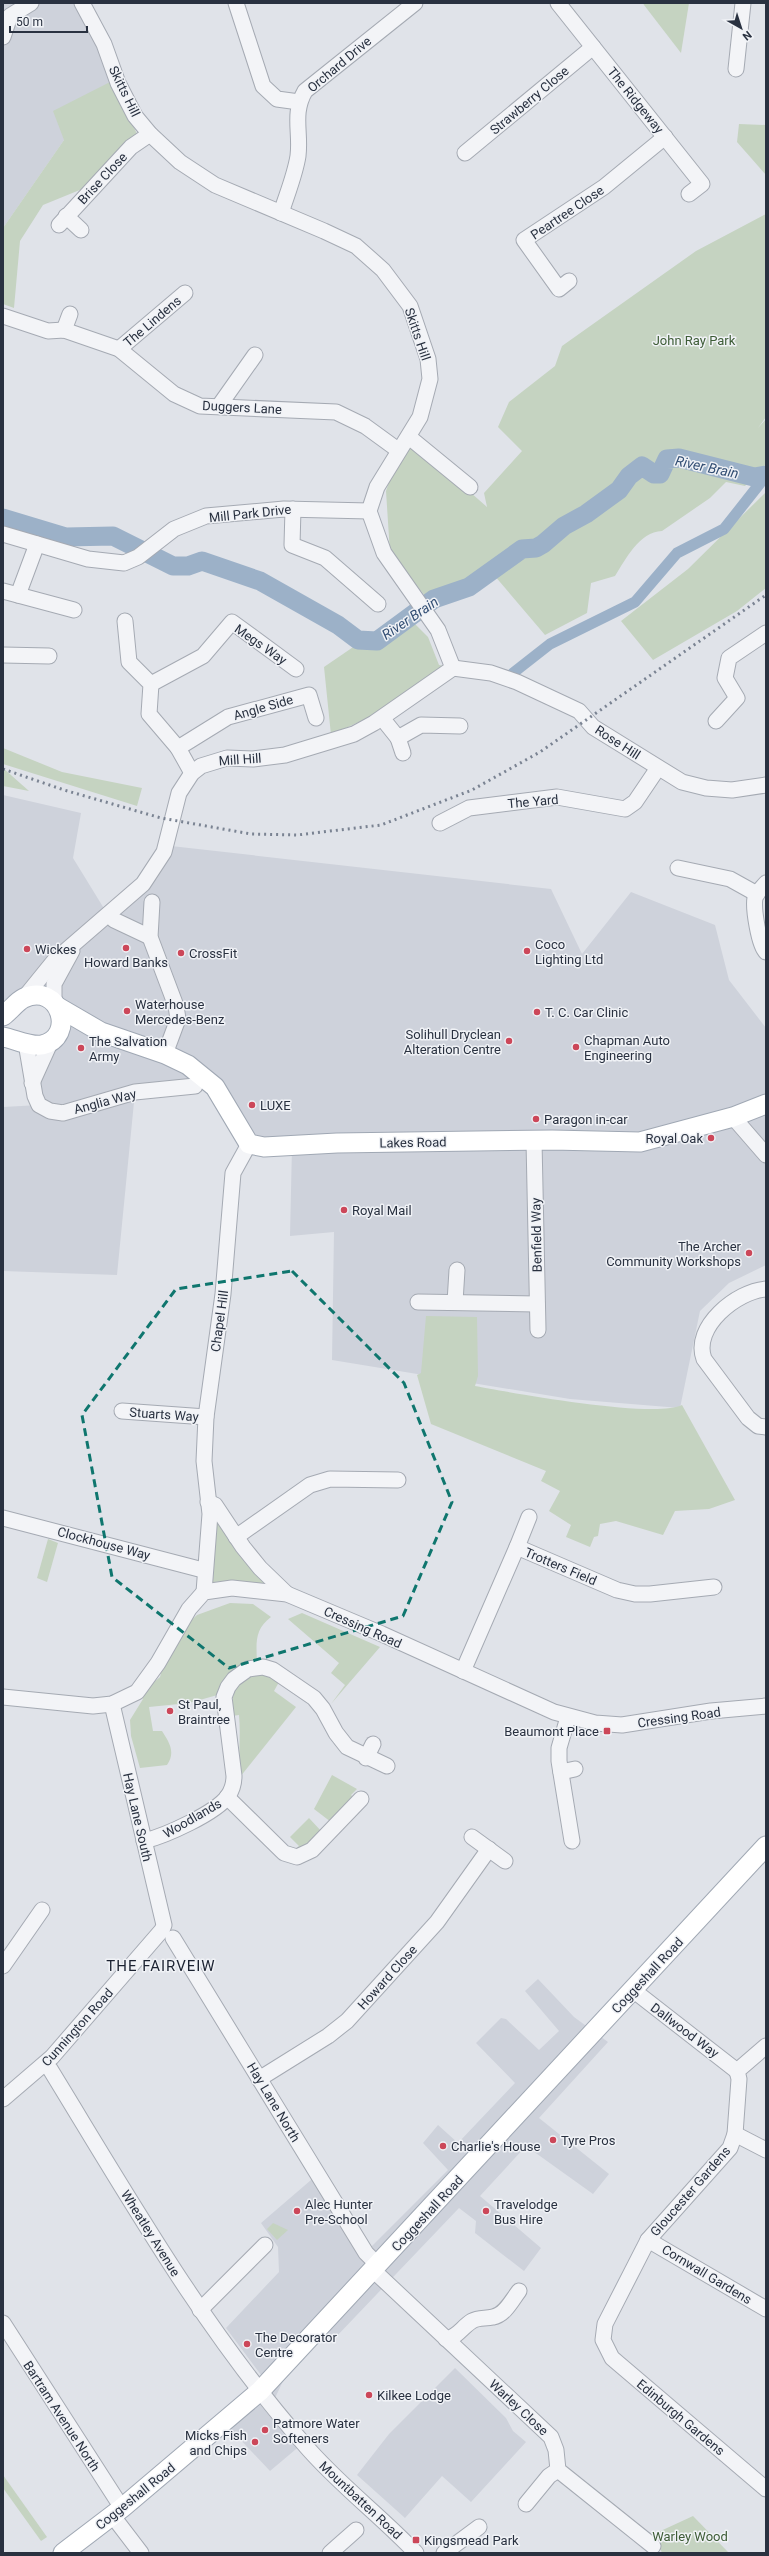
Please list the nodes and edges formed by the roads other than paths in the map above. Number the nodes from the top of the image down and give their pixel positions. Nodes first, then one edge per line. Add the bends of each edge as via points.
1 (31, 3) edge
2 (82, 3) edge
3 (236, 3) edge
4 (415, 3) edge
5 (558, 3) edge
6 (743, 3) edge
7 (6, 12) edge
8 (3, 37) edge
9 (593, 47) junction
10 (736, 70) dead end
11 (299, 102) junction
12 (150, 134) junction
13 (665, 137) junction
14 (465, 153) dead end
15 (689, 194) dead end
16 (282, 213) junction
17 (81, 230) dead end
18 (569, 281) dead end
19 (184, 293) dead end
20 (70, 314) dead end
21 (3, 316) edge
22 (64, 330) junction
23 (119, 349) junction
24 (255, 355) dead end
25 (219, 406) junction
26 (409, 437) junction
27 (398, 450) junction
28 (470, 487) dead end
29 (294, 509) junction
30 (369, 511) junction
31 (3, 534) edge
32 (37, 544) junction
33 (3, 591) edge
34 (18, 595) junction
35 (378, 604) dead end
36 (74, 610) dead end
37 (125, 621) dead end
38 (766, 633) edge
39 (3, 655) edge
40 (49, 656) dead end
41 (453, 668) junction
42 (296, 669) dead end
43 (151, 684) junction
44 (316, 718) dead end
45 (382, 718) junction
46 (716, 721) dead end
47 (460, 726) dead end
48 (398, 738) junction
49 (178, 748) junction
50 (403, 753) dead end
51 (658, 768) junction
52 (192, 773) junction
53 (766, 785) edge
54 (440, 823) dead end
55 (678, 868) dead end
56 (761, 889) edge
57 (152, 902) dead end
58 (114, 920) dead end
59 (150, 937) junction
60 (78, 942) junction
61 (766, 952) edge
62 (56, 1004) junction
63 (14, 1007) edge
64 (101, 1032) junction
65 (55, 1037) junction
66 (16, 1040) edge
67 (165, 1054) junction
68 (32, 1083) junction
69 (195, 1086) dead end
70 (766, 1104) edge
71 (733, 1117) junction
72 (534, 1140) junction
73 (249, 1144) junction
74 (766, 1155) edge
75 (457, 1270) dead end
76 (766, 1289) edge
77 (418, 1302) dead end
78 (455, 1302) junction
79 (536, 1304) junction
80 (538, 1330) dead end
81 (122, 1411) dead end
82 (206, 1417) junction
83 (766, 1427) edge
84 (398, 1480) dead end
85 (208, 1502) junction
86 (529, 1517) dead end
87 (3, 1518) edge
88 (236, 1537) junction
89 (517, 1547) junction
90 (204, 1568) junction
91 (714, 1587) dead end
92 (204, 1592) junction
93 (287, 1594) junction
94 (463, 1671) junction
95 (3, 1697) edge
96 (112, 1704) junction
97 (766, 1706) edge
98 (568, 1717) junction
99 (373, 1744) dead end
100 (366, 1758) junction
101 (387, 1766) dead end
102 (227, 1797) junction
103 (361, 1799) dead end
104 (472, 1837) dead end
105 (144, 1841) junction
106 (572, 1841) dead end
107 (766, 1846) edge
108 (489, 1849) junction
109 (506, 1861) dead end
110 (42, 1910) dead end
111 (167, 1934) junction
112 (3, 1966) edge
113 (633, 1990) junction
114 (766, 2046) edge
115 (50, 2069) dead end
116 (737, 2071) junction
117 (259, 2079) junction
118 (3, 2099) edge
119 (735, 2134) junction
120 (766, 2150) edge
121 (648, 2240) junction
122 (265, 2245) dead end
123 (375, 2268) junction
124 (519, 2291) dead end
125 (766, 2309) edge
126 (200, 2310) junction
127 (3, 2323) edge
128 (446, 2339) junction
129 (603, 2340) joint
130 (260, 2391) junction
131 (558, 2470) junction
132 (766, 2489) edge
133 (526, 2504) dead end
134 (117, 2511) junction
135 (479, 2527) dead end
136 (356, 2530) dead end
137 (654, 2546) dead end
138 (63, 2553) edge
139 (141, 2553) edge
140 (330, 2553) edge
141 (416, 2553) edge
142 (444, 2553) edge

1 - 7 street
2 - 12 street, Skitts Hill via 104,44 118,83 136,116
3 - 11 street via 263,86 277,99
4 - 11 street, Orchard Drive via 321,77 305,91
5 - 9 street, The Ridgeway
6 - 10 street
7 - 8 street
9 - 13 street, The Ridgeway
9 - 14 street, Strawberry Close
11 - 16 street, Orchard Drive via 296,130 298,154
12 - 16 street, Skitts Hill via 180,162 215,185
12 - 17 street, Brise Close via 131,147 62,221
13 - 15 street, The Ridgeway via 702,184
13 - 18 street, Peartree Close via 604,187 524,240 560,289
16 - 26 street, Skitts Hill via 356,246 383,270 410,306 428,359 430,379 420,417
19 - 23 street, The Lindens
20 - 22 street
21 - 22 street, Duggers Lane via 48,332
22 - 23 street, Duggers Lane
23 - 25 street, Duggers Lane via 174,394 200,406
24 - 25 street
25 - 27 street, Duggers Lane via 336,412 365,426
26 - 27 street, Skitts Hill
26 - 28 street
27 - 30 street, Skitts Hill via 377,487
29 - 30 street, Mill Park Drive
29 - 32 street, Mill Park Drive via 206,516 174,529 138,556 124,563 100,561
29 - 35 street via 292,545 325,558
30 - 41 street via 384,553 438,630
31 - 32 street, Mill Park Drive
32 - 34 street
33 - 34 street
34 - 36 street
37 - 43 street via 129,662
38 - 46 street via 729,658 725,678 737,698
39 - 40 street
41 - 45 street, Mill Hill
41 - 51 street, Rose Hill via 491,673 566,704 579,711 593,727
42 - 43 street, Megs Way via 232,622 203,656
43 - 49 street via 149,714
44 - 49 street, Angle Side via 308,695 228,717
45 - 48 street
45 - 52 street, Mill Hill via 354,734 332,742 285,755 216,760
47 - 48 street via 421,725
48 - 50 street
49 - 52 street
51 - 53 street, Rose Hill via 682,782 706,788 732,790
51 - 54 street, The Yard via 635,802 625,809 558,798 469,808
52 - 60 street, Mill Hill via 179,793 164,852 156,867 143,884
55 - 56 street via 730,879
56 - 61 street via 754,904 762,948
57 - 59 street
58 - 59 street
59 - 67 street via 178,1019
60 - 62 street, Mill Hill via 54,984
60 - 63 street, Mill Hill via 54,961
62 - 63 main road via 48,997 36,995
62 - 64 main road
62 - 65 main road via 61,1015
63 - 66 main road via 11,1018
64 - 65 main road
64 - 67 main road
65 - 66 main road via 42,1045
65 - 68 street
66 - 68 street, Anglia Way
67 - 73 main road via 188,1065 215,1087
68 - 69 street, Anglia Way via 39,1105 50,1111 63,1112 135,1092
70 - 71 main road, Lakes Road
71 - 72 main road, Lakes Road via 640,1142
71 - 74 street
72 - 73 main road, Lakes Road via 336,1143 264,1147
72 - 79 street, Benfield Way
73 - 82 street, Chapel Hill via 233,1173 223,1294
75 - 78 street
76 - 83 street via 753,1290 724,1309 706,1328 700,1348 704,1359 748,1418 758,1426
77 - 78 street
78 - 79 street
79 - 80 street, Benfield Way
81 - 82 street, Stuarts Way
82 - 85 street, Chapel Hill via 204,1462
84 - 88 street via 330,1479 310,1486
85 - 88 street via 215,1505
85 - 90 street, Chapel Hill via 210,1514
86 - 89 street
87 - 90 street, Clockhouse Way via 198,1569
88 - 93 street via 260,1568
89 - 91 street, Trotters Field via 617,1590 634,1594
89 - 94 street, Trotters Field
90 - 92 street, Chapel Hill
92 - 93 street, Cressing Road via 232,1588
92 - 96 street via 189,1609 159,1662 138,1692
93 - 94 street, Cressing Road
94 - 98 street, Cressing Road
95 - 96 street via 62,1704
96 - 105 street, Hay Lane South
97 - 98 street, Cressing Road via 711,1711 622,1725
98 - 106 street via 559,1748 568,1771
99 - 100 street
100 - 101 street, Woodlands
100 - 102 street, Woodlands via 342,1743 319,1703 273,1670 255,1667 241,1674 228,1687 224,1703 234,1776 234,1784
102 - 103 street via 284,1853 297,1857 312,1850
102 - 105 street, Woodlands via 178,1829
104 - 108 street
105 - 111 street, Hay Lane South
107 - 113 main road, Coggeshall Road
108 - 109 street
108 - 117 street, Howard Close via 437,1922 347,2021 328,2036
110 - 112 street
111 - 117 street, Hay Lane North
111 - 118 street, Cunnington Road via 52,2057
113 - 116 street, Dallwood Way
113 - 123 main road, Coggeshall Road
114 - 116 street
115 - 126 street, Wheatley Avenue
116 - 119 street, Gloucester Gardens via 739,2079
117 - 123 street, Hay Lane North
119 - 120 street
119 - 121 street, Gloucester Gardens via 730,2148
121 - 125 street, Cornwall Gardens
121 - 129 street, Gloucester Gardens via 605,2324
122 - 126 street
123 - 128 street, Warley Close
123 - 130 main road, Coggeshall Road
124 - 128 street via 504,2312 493,2317 479,2318 456,2336
126 - 130 street, Wheatley Avenue
127 - 134 street, Bartram Avenue North
128 - 131 street, Warley Close via 551,2437 556,2450
129 - 132 street, Edinburgh Gardens via 612,2358
130 - 134 main road, Coggeshall Road
130 - 141 street, Mountbatten Road via 304,2445
131 - 133 street via 549,2476
131 - 137 street
134 - 138 main road, Coggeshall Road
134 - 139 street
135 - 142 street
136 - 140 street

